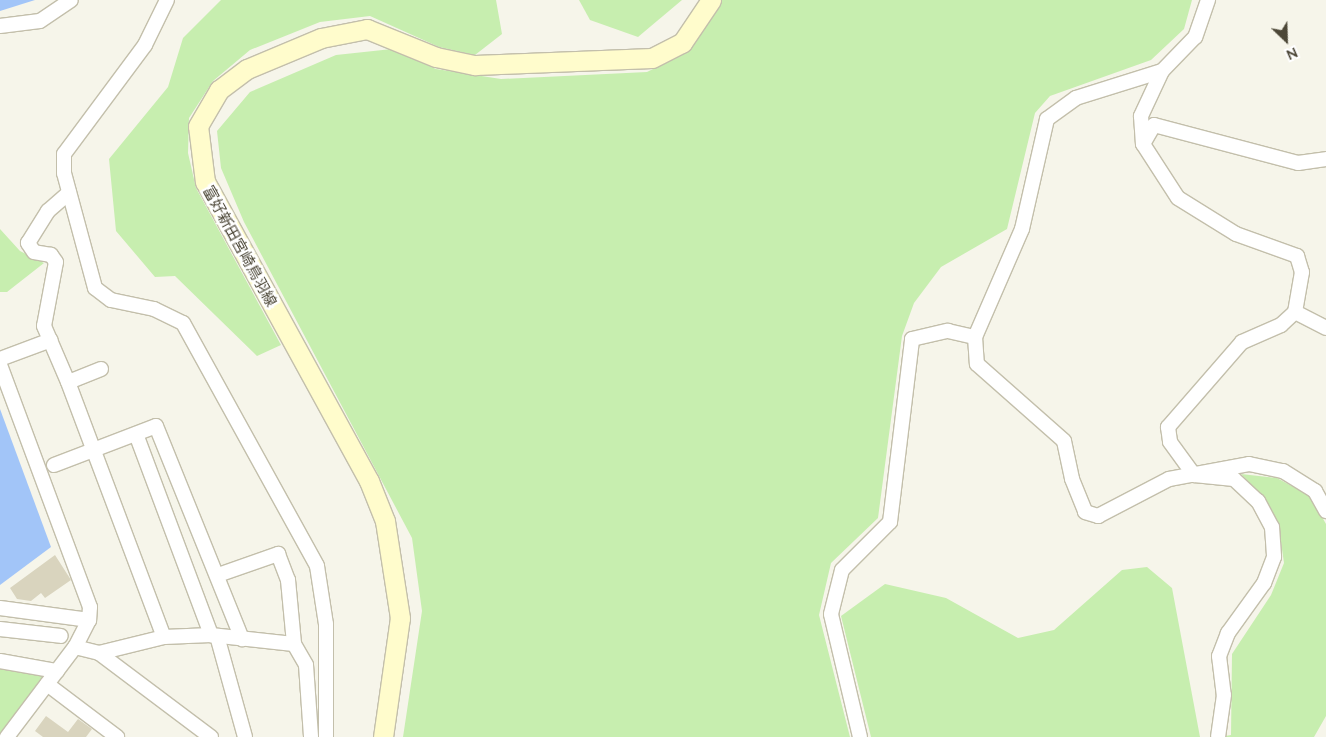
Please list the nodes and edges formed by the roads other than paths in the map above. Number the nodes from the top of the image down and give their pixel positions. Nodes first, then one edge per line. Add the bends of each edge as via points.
1 (70, 0) edge
2 (167, 0) edge
3 (710, 0) edge
4 (1208, 0) edge
5 (0, 26) edge
6 (1162, 71) junction
7 (1142, 144) junction
8 (1326, 159) edge
9 (69, 193) junction
10 (1295, 312) junction
11 (1326, 328) edge
12 (975, 336) junction
13 (51, 340) junction
14 (0, 359) edge
15 (0, 365) edge
16 (101, 370) dead end
17 (68, 382) junction
18 (136, 434) junction
19 (94, 450) junction
20 (54, 465) dead end
21 (1194, 475) junction
22 (1326, 511) edge
23 (218, 575) junction
24 (0, 608) edge
25 (89, 620) junction
26 (0, 630) edge
27 (61, 636) dead end
28 (214, 636) junction
29 (164, 637) junction
30 (242, 639) junction
31 (294, 644) junction
32 (75, 647) junction
33 (99, 653) junction
34 (0, 661) edge
35 (57, 671) junction
36 (47, 684) junction
37 (15, 734) edge
38 (118, 737) edge
39 (211, 737) edge
40 (245, 737) edge
41 (311, 737) edge
42 (326, 737) edge
43 (384, 737) edge
44 (860, 737) edge
45 (1218, 737) edge

1 - 5 street via 40,21
2 - 9 street via 145,45 64,154
3 - 43 main road, 富好新田宮崎鳥羽線 via 682,43 652,58 475,65 436,56 367,29 321,38 247,69 219,90 198,126 205,182 369,481 385,522 400,618
4 - 6 street via 1194,37
6 - 7 street via 1141,116
6 - 12 street via 1076,98 1047,119 1022,229
7 - 8 street via 1154,125 1298,163
7 - 10 street via 1178,198 1236,234 1297,256 1302,272
9 - 13 street via 48,211 28,243 34,252 51,255 56,262 44,326
9 - 42 street via 95,288 110,300 154,308 183,323 317,566 326,624
10 - 11 street
10 - 21 street via 1281,325 1242,342 1168,427 1170,442
12 - 21 street via 976,364 1064,441 1072,479 1085,512 1098,516 1169,479
12 - 44 street via 948,331 912,339 890,522 842,570 831,614
13 - 14 street
13 - 17 street
15 - 25 street via 83,582
16 - 17 street
17 - 19 street
18 - 19 street
18 - 23 street via 156,426
18 - 28 street
19 - 20 street
19 - 29 street
21 - 22 street via 1248,464 1283,472 1315,491
21 - 45 street via 1234,479 1258,501 1272,527 1274,557 1264,583 1228,633 1219,656 1224,695
23 - 30 street
23 - 31 street via 278,554 288,580
24 - 25 street
25 - 32 street
26 - 27 street
28 - 29 street
28 - 30 street
28 - 40 street
29 - 33 street
30 - 31 street
31 - 41 street via 306,664
32 - 33 street
32 - 35 street
33 - 39 street
34 - 35 street
35 - 36 street
36 - 37 street
36 - 38 street

